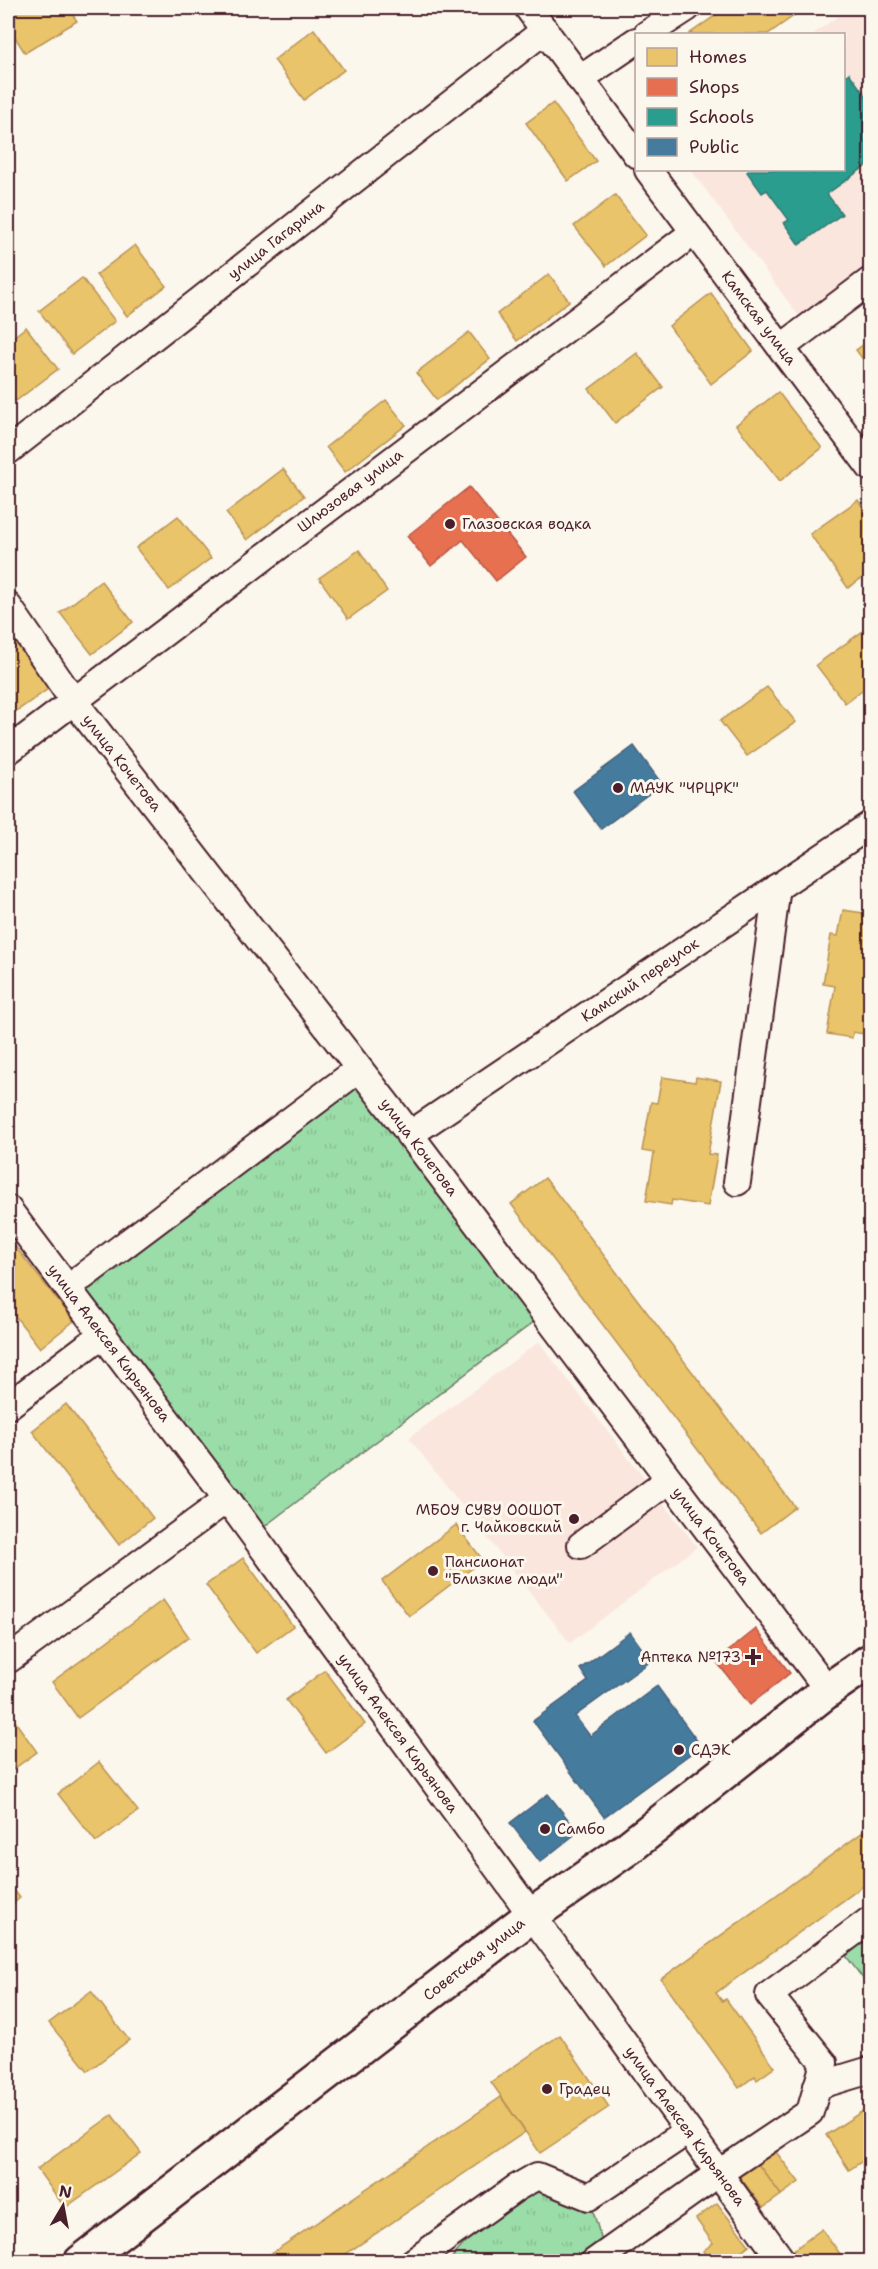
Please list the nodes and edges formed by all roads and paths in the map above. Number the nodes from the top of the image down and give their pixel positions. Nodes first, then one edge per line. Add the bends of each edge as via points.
1 (528, 8) edge
2 (687, 8) edge
3 (545, 30) junction
4 (648, 33) edge
5 (635, 42) edge
6 (580, 79) junction
7 (635, 153) edge
8 (649, 171) edge
9 (694, 232) junction
10 (870, 281) edge
11 (782, 347) junction
12 (8, 451) edge
13 (870, 467) edge
14 (8, 606) edge
15 (73, 700) junction
16 (8, 751) edge
17 (870, 825) edge
18 (777, 887) junction
19 (359, 1069) junction
20 (409, 1135) junction
21 (737, 1182) dead end
22 (8, 1209) edge
23 (82, 1278) dead end
24 (103, 1334) junction
25 (8, 1406) edge
26 (669, 1480) junction
27 (227, 1499) junction
28 (581, 1545) dead end
29 (8, 1660) edge
30 (870, 1661) edge
31 (828, 1690) junction
32 (532, 1915) junction
33 (870, 1920) edge
34 (870, 2070) edge
35 (817, 2086) junction
36 (688, 2132) junction
37 (719, 2173) junction
38 (82, 2261) edge
39 (413, 2262) edge
40 (594, 2262) edge
41 (783, 2262) edge

1 - 3 street
2 - 4 street
3 - 6 street
3 - 12 street, улица Гагарина
5 - 6 street
6 - 7 street
8 - 9 street, Камская улица
9 - 11 street, Камская улица
9 - 15 street, Шлюзовая улица
10 - 11 street
11 - 13 street, Камская улица
14 - 15 street, улица Кочетова
15 - 16 street, Шлюзовая улица
15 - 19 street, улица Кочетова
17 - 18 street, Камский переулок
18 - 20 street, Камский переулок
18 - 21 street
19 - 20 street, улица Кочетова
19 - 23 street
20 - 26 street, улица Кочетова
22 - 24 street, улица Алексея Кирьянова
24 - 25 street
24 - 27 street, улица Алексея Кирьянова
26 - 28 street
26 - 31 street, улица Кочетова
27 - 29 street
27 - 32 street, улица Алексея Кирьянова
30 - 31 main road, Советская улица
31 - 32 main road, Советская улица via 628,1848
32 - 36 street, улица Алексея Кирьянова
32 - 38 main road, Советская улица
33 - 35 street via 769,1995 824,2064
34 - 35 street
35 - 37 street via 810,2112
36 - 37 street, улица Алексея Кирьянова
36 - 39 street via 589,2197 537,2176
37 - 40 street
37 - 41 street, улица Алексея Кирьянова

